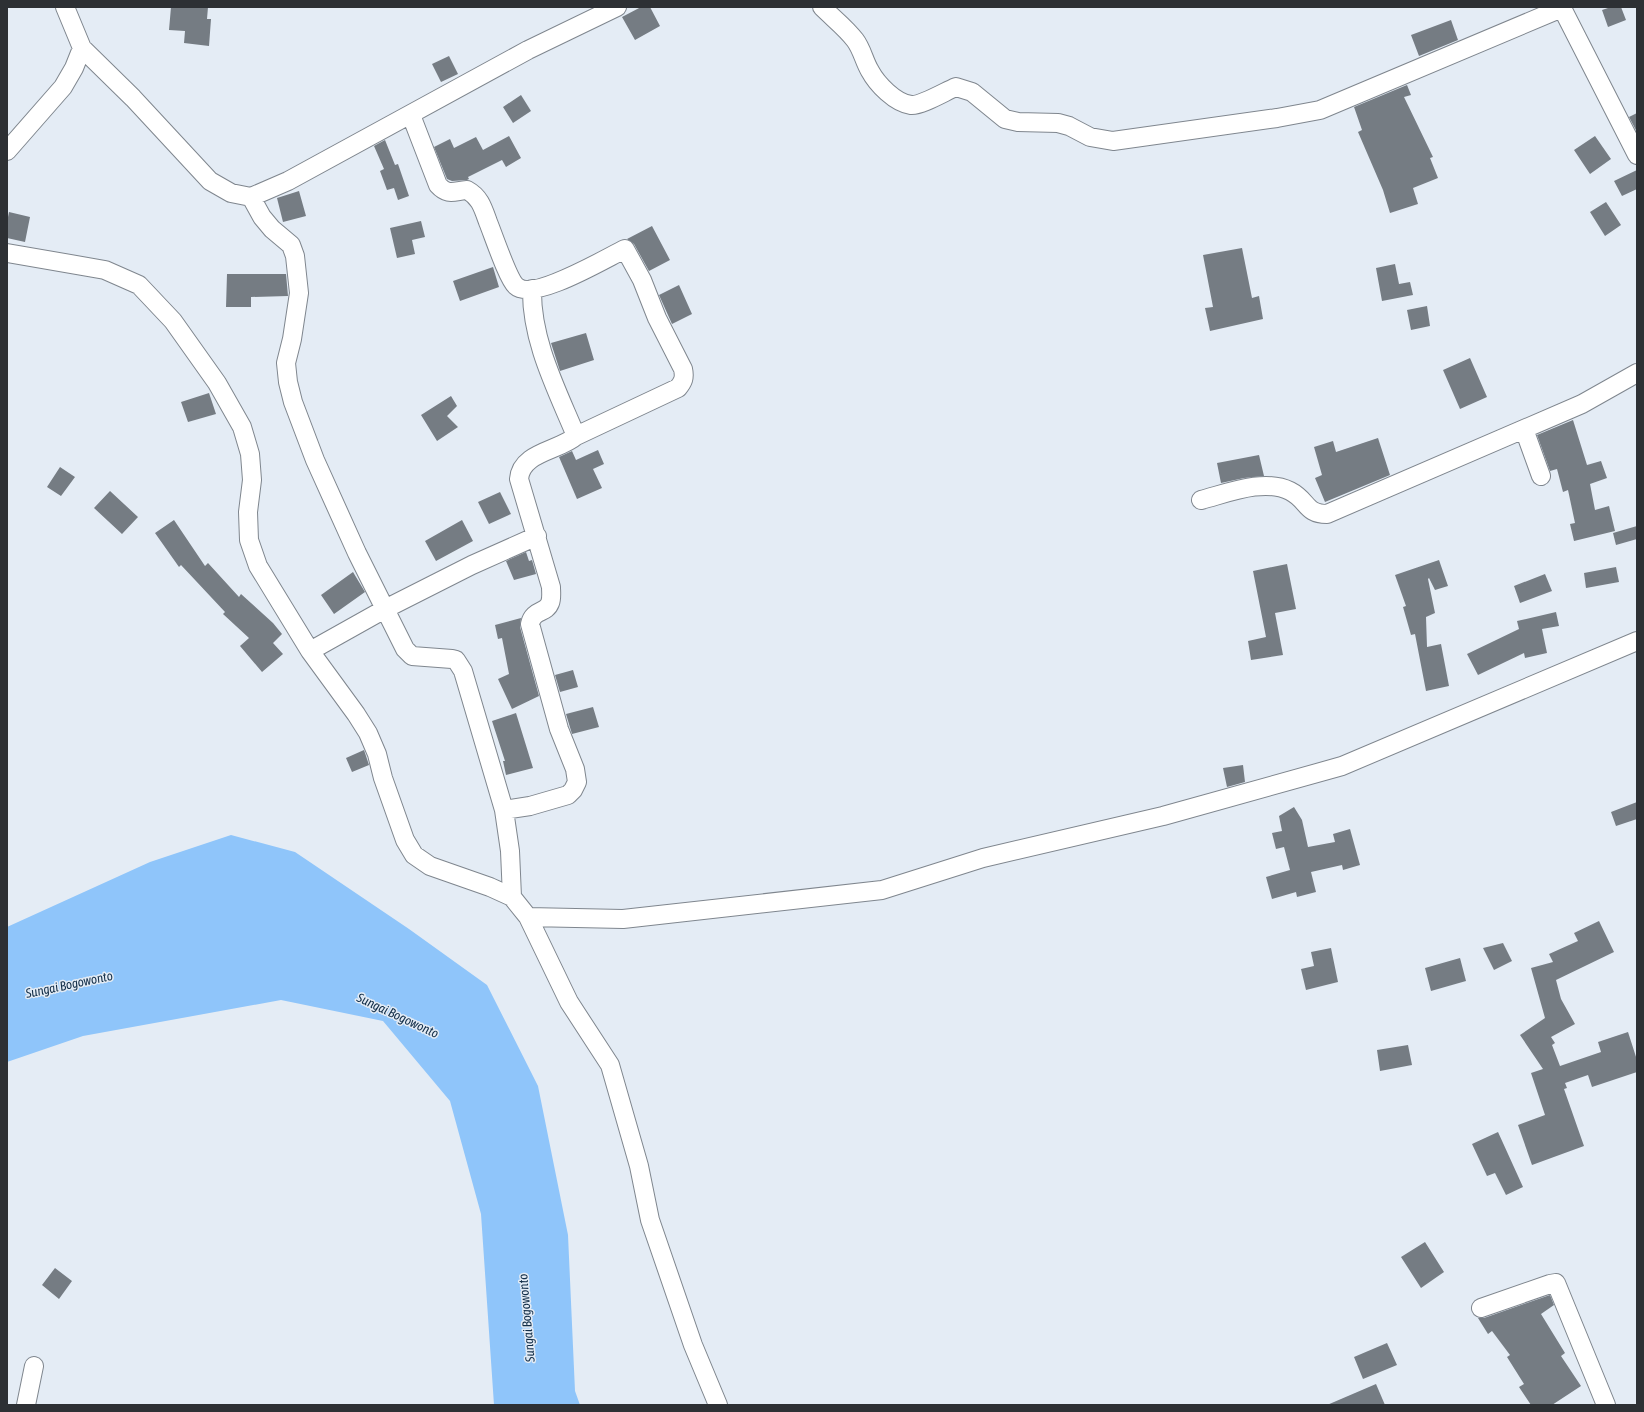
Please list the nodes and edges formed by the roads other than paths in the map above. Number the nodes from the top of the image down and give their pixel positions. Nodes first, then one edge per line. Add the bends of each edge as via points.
1 (65, 7) edge
2 (617, 7) edge
3 (822, 7) edge
4 (1562, 8) edge
5 (82, 48) junction
6 (411, 115) junction
7 (7, 151) edge
8 (1637, 155) edge
9 (251, 197) junction
10 (7, 253) edge
11 (532, 289) junction
12 (1637, 373) edge
13 (1524, 429) junction
14 (576, 436) junction
15 (1541, 476) dead end
16 (1201, 500) dead end
17 (537, 536) junction
18 (385, 608) junction
19 (1637, 641) edge
20 (310, 651) junction
21 (504, 810) junction
22 (512, 897) junction
23 (528, 917) junction
24 (1481, 1308) dead end
25 (34, 1366) dead end
26 (26, 1405) edge
27 (718, 1405) edge
28 (1606, 1405) edge

1 - 5 street
2 - 6 street via 528,50
3 - 4 street via 856,41 870,72 880,86 895,99 911,105 924,103 956,86 972,92 1005,118 1018,122 1058,123 1090,137 1114,141 1320,110
4 - 8 street
5 - 7 street via 74,68 62,87
5 - 9 street via 133,98 210,181 231,193
6 - 9 street via 288,181
6 - 11 street via 438,185 445,192 467,190 478,198 513,282 520,289
9 - 18 street via 272,229 291,245 295,256 299,293 286,363 293,402 315,460
10 - 20 street via 105,270 139,285 173,321 216,382 242,427 250,454 249,540 258,566
11 - 14 street via 534,322 547,366
11 - 14 street via 553,285 625,249 683,369 684,377 678,388
12 - 13 street via 1582,404
13 - 15 street
13 - 16 street via 1327,514 1318,514 1310,510 1301,498 1275,485
14 - 17 street via 533,458 519,472 518,479
17 - 18 street
17 - 21 street via 551,587 551,600 547,608 534,615 530,624 559,729 575,769 577,782 568,795 530,806
18 - 20 street
18 - 21 street via 405,649 412,656 452,659 460,664
19 - 23 street via 1342,766 1162,816 983,858 882,890 623,919
20 - 22 street via 368,733 405,840 414,855 430,866
21 - 22 street via 510,851
22 - 23 street
23 - 27 street via 569,1002 610,1065 639,1166 650,1220 693,1346
24 - 28 street via 1556,1283
25 - 26 street

